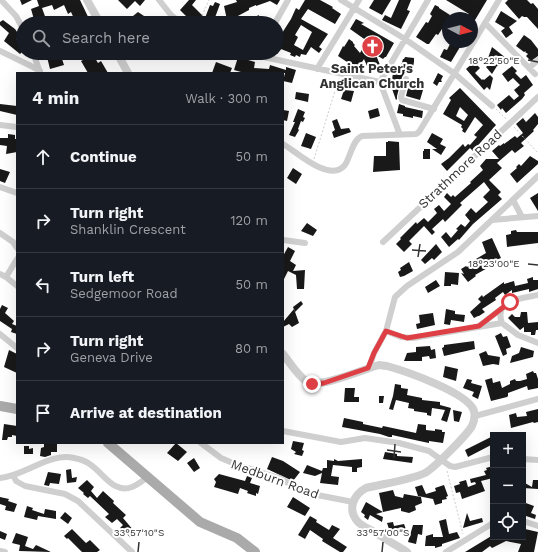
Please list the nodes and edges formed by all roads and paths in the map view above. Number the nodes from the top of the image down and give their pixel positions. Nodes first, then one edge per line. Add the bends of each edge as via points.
1 (0, 0) edge
2 (87, 0) edge
3 (159, 0) edge
4 (209, 0) edge
5 (288, 0) edge
6 (341, 0) edge
7 (359, 0) edge
8 (428, 0) edge
9 (499, 0) edge
10 (354, 8) junction
11 (16, 16) edge
12 (96, 16) edge
13 (172, 16) edge
14 (203, 16) edge
15 (279, 16) edge
16 (485, 23) junction
17 (405, 39) junction
18 (0, 51) edge
19 (16, 59) edge
20 (17, 60) edge
21 (36, 60) edge
22 (121, 60) edge
23 (282, 60) edge
24 (538, 60) edge
25 (529, 68) junction
26 (317, 69) junction
27 (40, 72) edge
28 (127, 72) edge
29 (341, 74) junction
30 (455, 74) junction
31 (535, 74) dead end
32 (406, 80) dead end
33 (380, 82) junction
34 (538, 97) edge
35 (492, 106) joint
36 (434, 110) junction
37 (510, 123) junction
38 (0, 125) edge
39 (16, 127) edge
40 (400, 135) junction
41 (284, 145) edge
42 (538, 153) edge
43 (312, 163) junction
44 (538, 176) edge
45 (0, 187) edge
46 (16, 193) edge
47 (513, 200) junction
48 (538, 216) edge
49 (522, 217) junction
50 (492, 220) junction
51 (0, 233) edge
52 (284, 240) edge
53 (383, 242) dead end
54 (305, 243) dead end
55 (16, 247) edge
56 (16, 259) edge
57 (3, 276) edge
58 (16, 285) edge
59 (538, 295) edge
60 (502, 309) junction
61 (502, 323) junction
62 (479, 326) junction
63 (386, 331) junction
64 (0, 334) edge
65 (538, 342) edge
66 (16, 347) edge
67 (284, 355) edge
68 (368, 368) junction
69 (538, 398) edge
70 (0, 406) edge
71 (16, 409) edge
72 (474, 416) junction
73 (284, 431) edge
74 (109, 444) edge
75 (202, 444) edge
76 (490, 458) edge
77 (441, 459) junction
78 (526, 459) edge
79 (538, 460) edge
80 (447, 471) dead end
81 (13, 475) junction
82 (148, 477) junction
83 (0, 478) edge
84 (353, 502) junction
85 (526, 522) edge
86 (490, 524) edge
87 (538, 526) edge
88 (465, 540) junction
89 (0, 550) edge
90 (5, 552) edge
91 (132, 552) edge
92 (255, 552) edge
93 (407, 552) edge
94 (446, 552) edge

1 - 11 street
2 - 12 street
3 - 13 street
4 - 14 path
5 - 15 street
6 - 10 street
7 - 10 street
8 - 17 street
9 - 16 street
10 - 17 street
10 - 26 street
16 - 25 street
16 - 30 street
17 - 30 street
17 - 33 street
18 - 19 street
20 - 27 street
21 - 27 street
22 - 28 street
23 - 26 street
24 - 25 street
25 - 31 street
26 - 29 street
29 - 33 street
29 - 43 path
30 - 35 street
30 - 36 street
32 - 36 street via 402,100
33 - 40 street
34 - 37 street, Strathmore Road
35 - 37 path
36 - 40 street via 419,132
37 - 42 path
37 - 53 street, Strathmore Road
38 - 39 street
40 - 43 street via 362,136 345,164 334,171 325,170
41 - 43 street
44 - 47 street
45 - 46 street
47 - 49 street
47 - 50 street
48 - 49 street
49 - 50 street
50 - 63 street via 458,252 400,292 396,297
51 - 55 street
52 - 54 street
56 - 57 street
57 - 58 street
59 - 60 street via 510,302
60 - 61 street
60 - 62 street
61 - 62 street
61 - 65 street via 518,335
62 - 63 street via 407,338
63 - 68 street
64 - 66 street
67 - 68 street via 303,379 312,384 324,383
68 - 72 street via 387,366 443,387 466,401 474,411
69 - 72 street
70 - 71 main road
72 - 77 street via 469,430
73 - 77 street via 341,442 370,438 425,449
74 - 82 main road
75 - 84 street, Medburn Road via 221,458 279,478 307,493
76 - 77 street via 455,467
77 - 84 street via 424,473 366,488
78 - 79 street
80 - 88 path
81 - 82 street via 51,460 68,457 91,465 116,487 134,487
81 - 83 street
81 - 91 street via 16,481 25,486 64,494 78,500
82 - 92 main road via 200,522 237,538
84 - 93 street via 354,514 359,523
85 - 87 street
86 - 88 street
88 - 94 street
89 - 90 street

